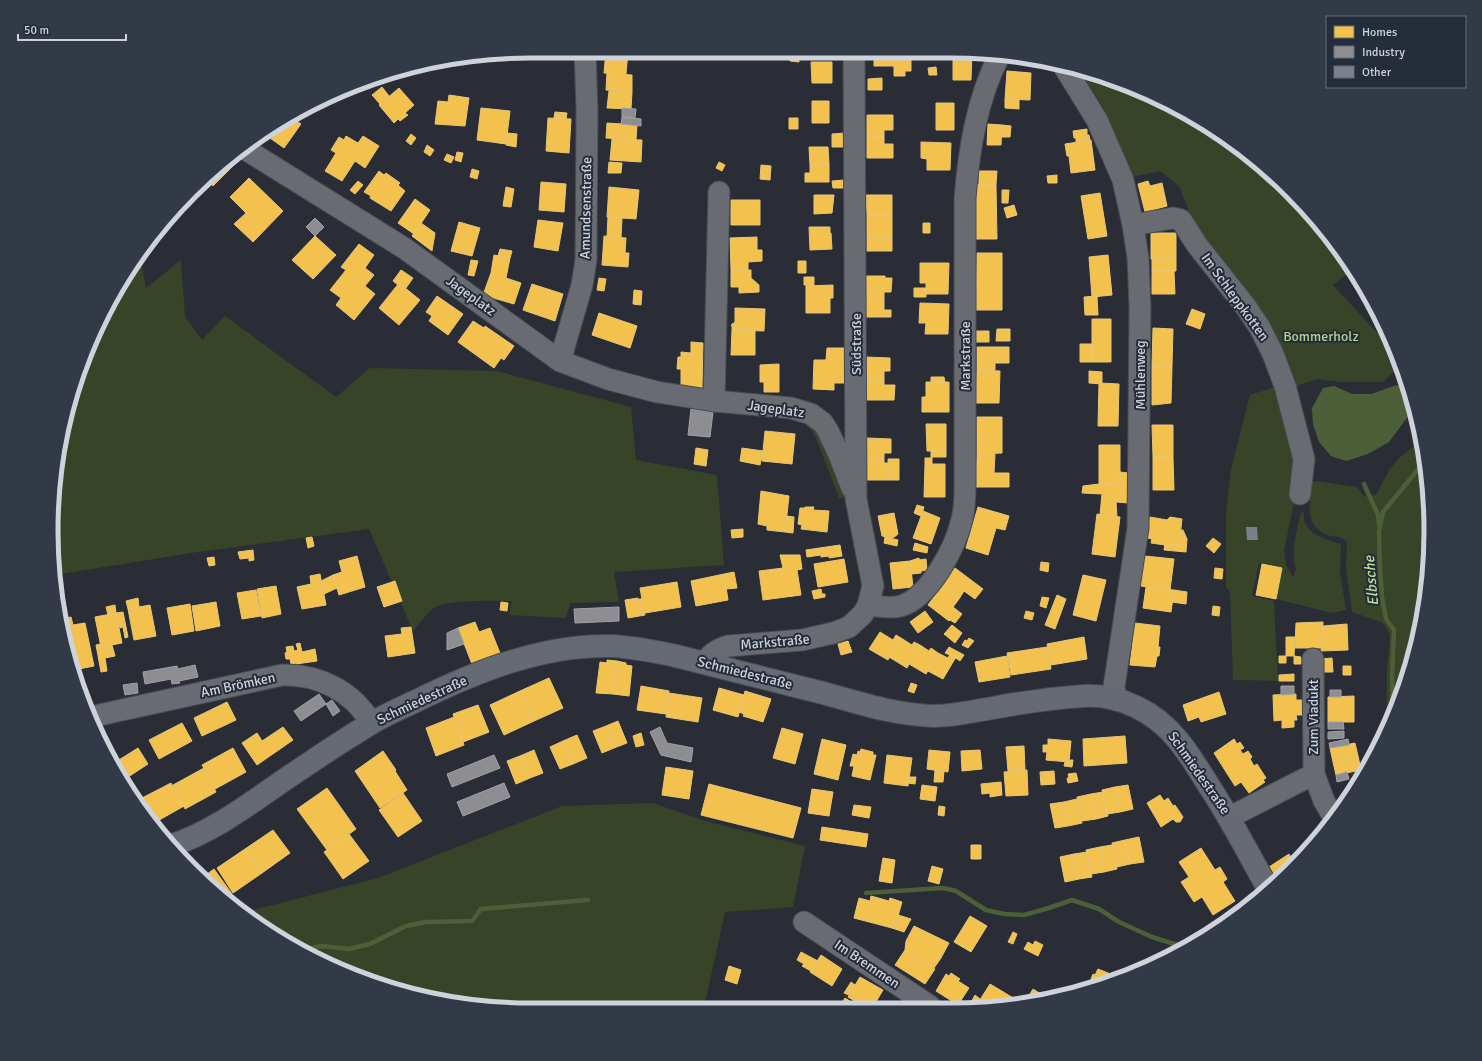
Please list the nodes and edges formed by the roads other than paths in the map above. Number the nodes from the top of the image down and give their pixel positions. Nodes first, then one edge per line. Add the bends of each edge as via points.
1 (585, 58) edge
2 (854, 58) edge
3 (997, 60) edge
4 (1068, 73) edge
5 (249, 152) edge
6 (719, 192) dead end
7 (1133, 225) junction
8 (560, 361) junction
9 (714, 401) junction
10 (1300, 494) dead end
11 (856, 499) junction
12 (868, 605) junction
13 (849, 627) joint
14 (1313, 659) dead end
15 (705, 663) junction
16 (1116, 700) junction
17 (96, 716) edge
18 (371, 723) junction
19 (1314, 774) junction
20 (1330, 812) edge
21 (1230, 817) junction
22 (177, 844) edge
23 (1266, 884) edge
24 (804, 922) dead end
25 (926, 1003) edge

1 - 8 street, Amundsenstraße via 586,260 582,285
2 - 11 street, Südstraße
3 - 12 street, Markstraße via 982,96 970,151 965,198 965,504 962,520 951,550 934,579 921,593 902,606
4 - 7 street, Mühlenweg via 1091,109 1123,180
5 - 8 street, Jageplatz via 404,248
6 - 9 street
7 - 10 street, Im Schleppkotten via 1173,218 1181,220 1260,328 1279,368 1302,451 1304,468
7 - 16 street, Mühlenweg via 1140,284 1139,502 1133,566 1114,687
8 - 9 street, Jageplatz via 631,386
9 - 11 street, Jageplatz via 791,408 816,417 832,438
11 - 12 street, Südstraße via 874,586
12 - 13 street, Südstraße via 863,614
13 - 15 street, Markstraße via 833,634 808,639 728,646 718,649
14 - 19 street, Zum Viadukt
15 - 16 main road, Schmiedestraße via 886,710 916,715 959,714 1037,700 1086,696
15 - 18 main road, Schmiedestraße via 625,647 563,650 503,664 459,681
16 - 21 main road, Schmiedestraße via 1147,712 1169,730 1184,747
17 - 18 street, Am Brömken via 282,675 293,675 319,680 339,690 357,703
18 - 22 main road, Schmiedestraße via 217,826
19 - 20 street, Zum Viadukt
19 - 21 street, Zum Viadukt
21 - 23 main road, Schmiedestraße
24 - 25 street, Im Bremmen

